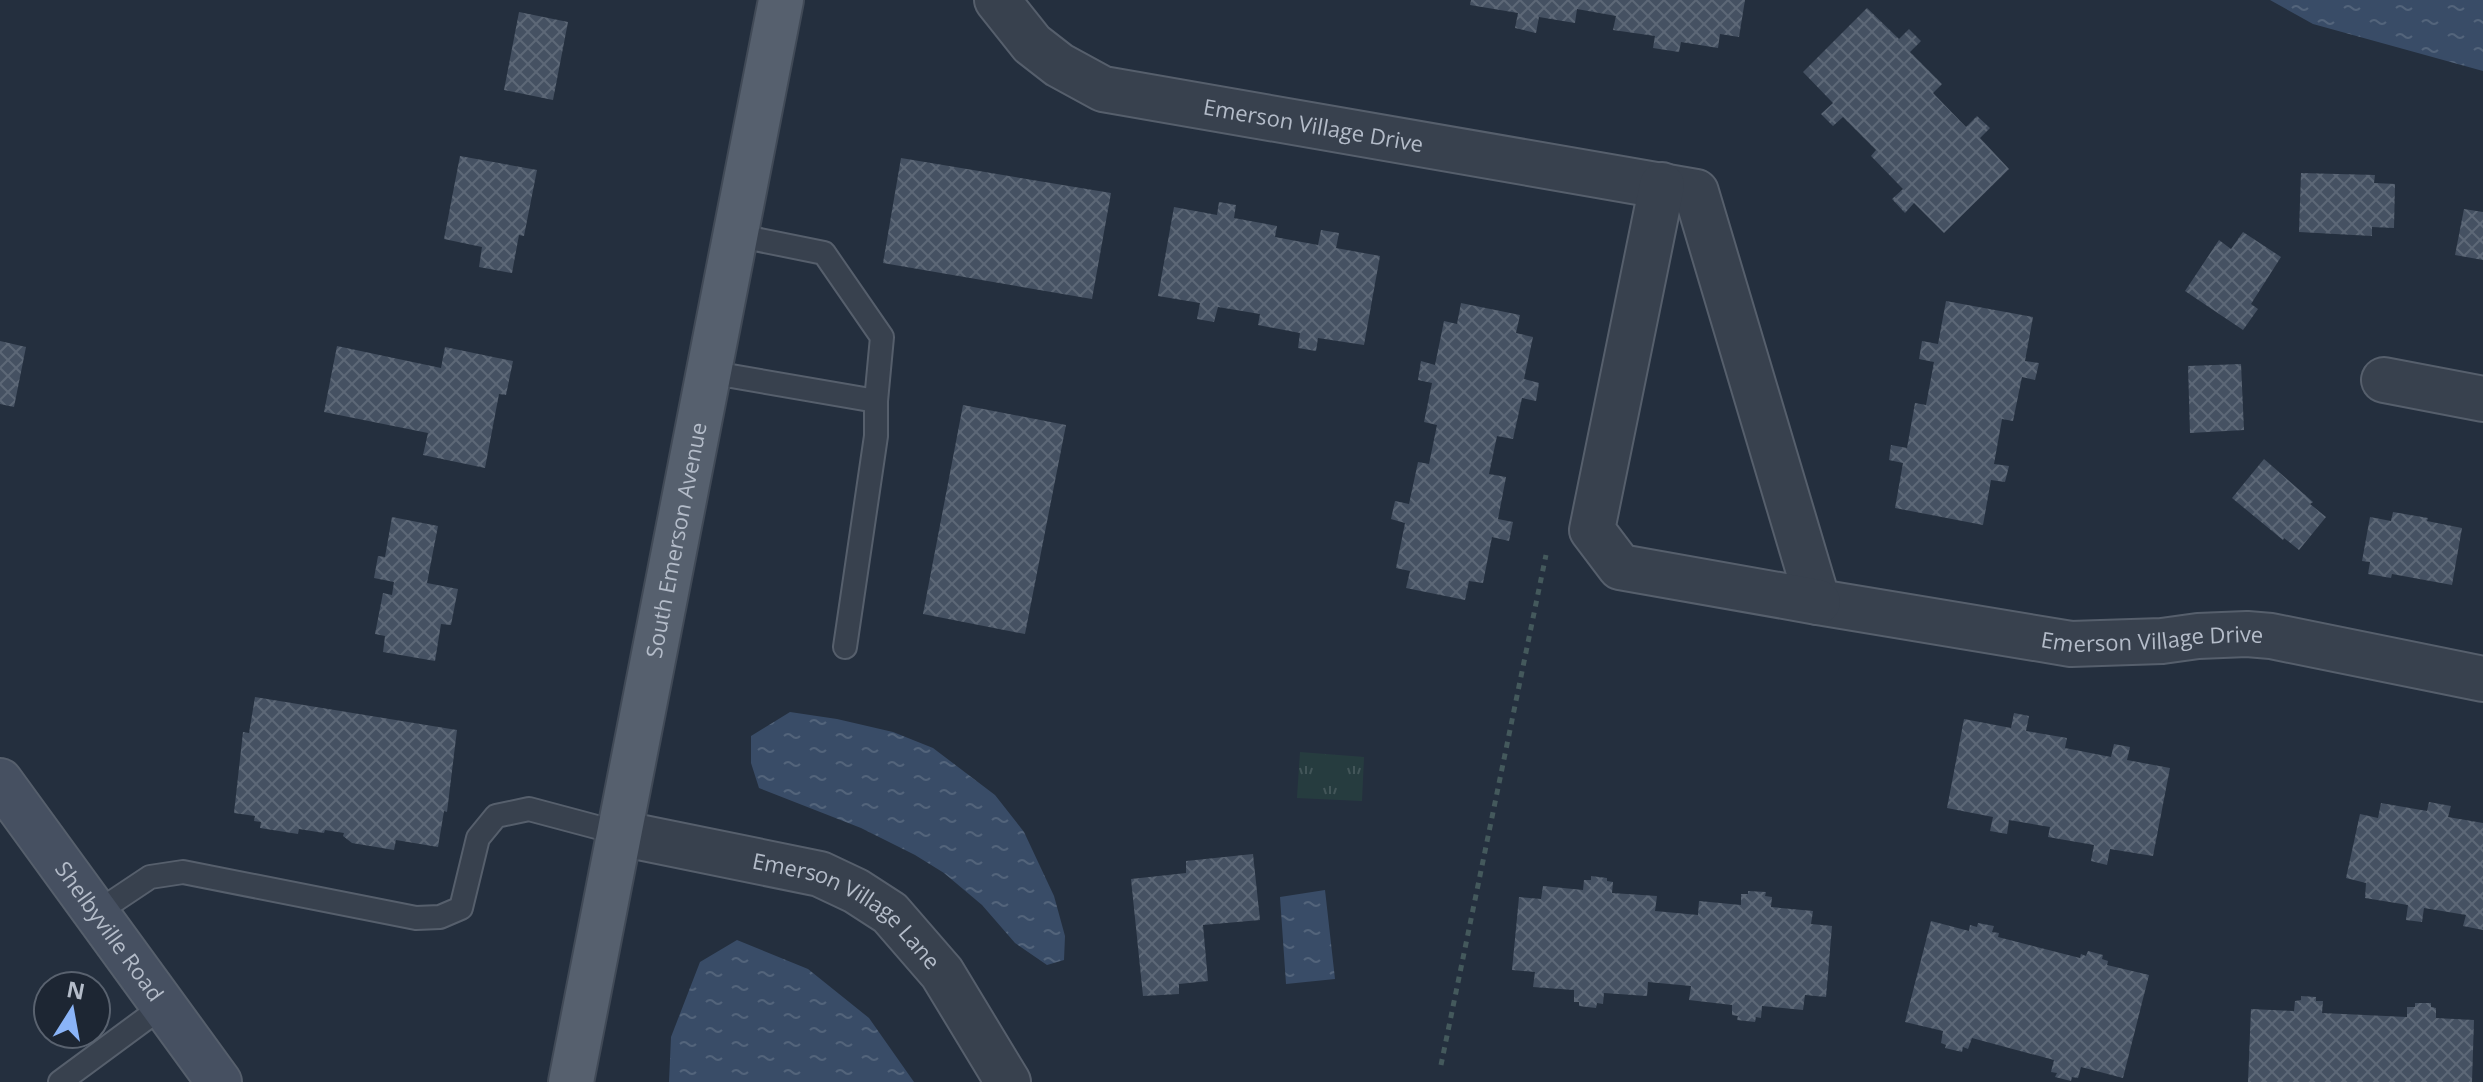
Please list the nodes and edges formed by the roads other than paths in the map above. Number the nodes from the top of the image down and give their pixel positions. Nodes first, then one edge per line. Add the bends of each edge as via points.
1 (781, 0) edge
2 (997, 0) edge
3 (1662, 185) junction
4 (735, 235) junction
5 (708, 372) junction
6 (2384, 380) dead end
7 (2483, 399) edge
8 (876, 401) junction
9 (1818, 602) junction
10 (845, 647) dead end
11 (2483, 679) edge
12 (0, 781) edge
13 (619, 833) junction
14 (96, 913) junction
15 (163, 1006) junction
16 (60, 1082) edge
17 (219, 1082) edge
18 (571, 1082) edge
19 (1008, 1082) edge

1 - 4 main road, South Emerson Avenue
2 - 3 street, Emerson Village Drive via 1032,44 1103,89
3 - 9 street, Emerson Village Drive via 1696,192
3 - 9 street, Emerson Village Drive via 1592,530 1620,567
4 - 5 main road, South Emerson Avenue
4 - 8 lane via 824,253 882,337
5 - 8 lane
5 - 13 main road, South Emerson Avenue
6 - 7 street
8 - 10 lane via 876,436
9 - 11 street, Emerson Village Drive via 2071,644 2271,636
12 - 14 main road, Shelbyville Road
13 - 14 lane via 529,809 496,816 478,838 461,908 440,917 416,918 183,872 150,877
13 - 18 main road, South Emerson Avenue
13 - 19 street, Emerson Village Lane via 820,874 856,891 890,913 936,966
14 - 15 main road, Shelbyville Road
15 - 16 lane
15 - 17 main road, Shelbyville Road

